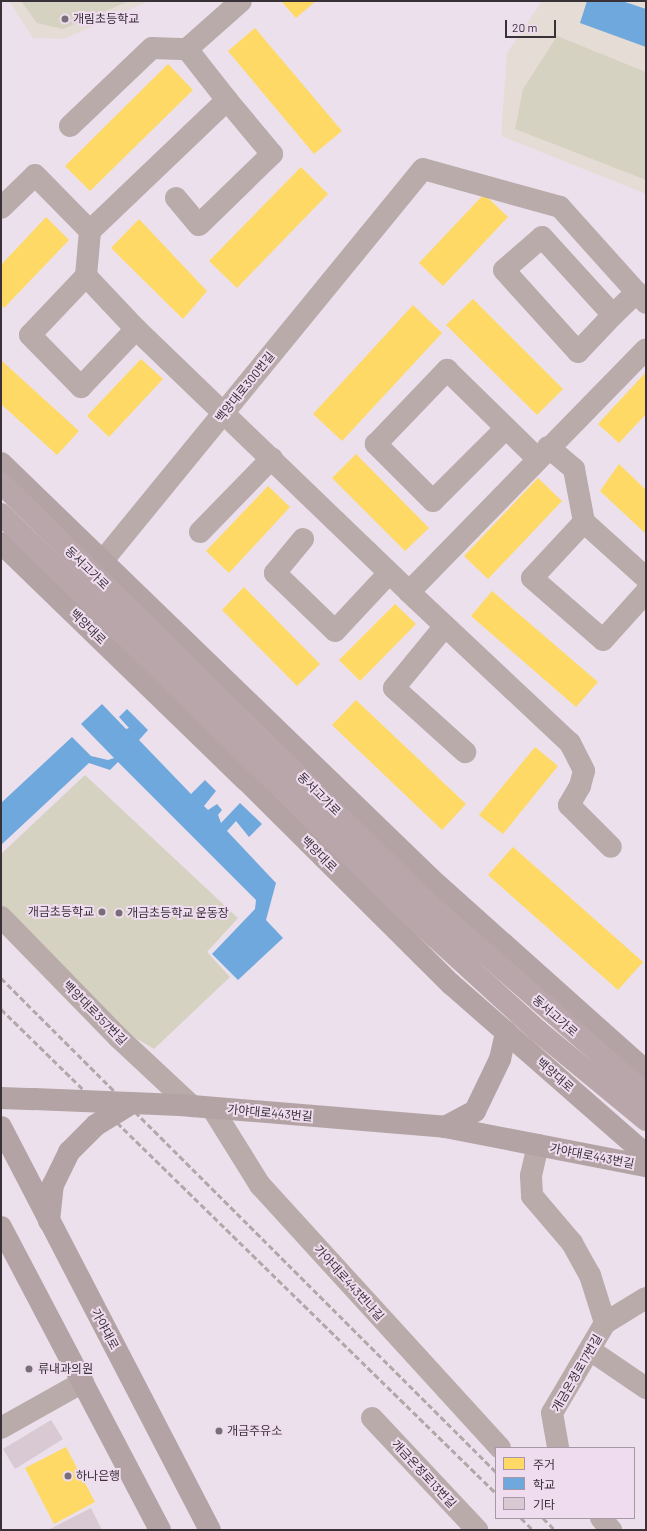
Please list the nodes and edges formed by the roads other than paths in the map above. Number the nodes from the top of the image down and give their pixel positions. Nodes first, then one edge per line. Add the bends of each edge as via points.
1 (241, 1) edge
2 (187, 49) junction
3 (227, 100) junction
4 (70, 126) dead end
5 (176, 198) dead end
6 (1, 208) edge
7 (90, 232) junction
8 (86, 276) junction
9 (642, 298) edge
10 (613, 316) junction
11 (136, 329) junction
12 (646, 349) edge
13 (224, 412) junction
14 (506, 428) junction
15 (543, 453) junction
16 (272, 458) junction
17 (1, 463) edge
18 (1, 483) edge
19 (1, 514) edge
20 (584, 522) junction
21 (200, 532) dead end
22 (304, 539) dead end
23 (1, 542) edge
24 (103, 560) junction
25 (389, 573) junction
26 (646, 578) edge
27 (409, 592) junction
28 (646, 592) edge
29 (66, 605) junction
30 (445, 626) junction
31 (465, 752) dead end
32 (611, 847) dead end
33 (1, 917) edge
34 (506, 1032) junction
35 (646, 1071) edge
36 (646, 1096) edge
37 (1, 1098) edge
38 (132, 1103) junction
39 (195, 1106) junction
40 (646, 1120) edge
41 (1, 1126) edge
42 (445, 1127) junction
43 (625, 1137) junction
44 (538, 1145) junction
45 (646, 1155) edge
46 (598, 1157) junction
47 (646, 1166) edge
48 (49, 1221) junction
49 (1, 1227) edge
50 (572, 1243) joint
51 (646, 1298) edge
52 (605, 1323) junction
53 (590, 1350) junction
54 (83, 1382) junction
55 (646, 1388) edge
56 (372, 1418) dead end
57 (1, 1428) edge
58 (499, 1447) edge
59 (558, 1447) edge
60 (602, 1519) edge
61 (160, 1530) edge
62 (210, 1530) edge
63 (476, 1530) edge
64 (612, 1530) edge

1 - 2 street
2 - 3 street
2 - 4 street via 152,48
3 - 5 street via 272,154 199,225
3 - 7 street
6 - 7 street via 35,175
7 - 8 street
8 - 11 street
8 - 11 street via 30,335 81,387
9 - 10 street
9 - 13 street, 백양대로300번길 via 560,207 423,169
10 - 10 street via 578,352 504,270 542,237
11 - 13 street
12 - 15 street
13 - 16 street
13 - 24 street, 백양대로300번길
14 - 14 street via 433,501 376,444 447,370
14 - 15 street
15 - 20 street via 574,469
15 - 27 street
16 - 21 street
16 - 25 street
17 - 24 main road
18 - 36 highway, 동서고가로, bridge via 423,899
19 - 40 highway, 동서고가로, bridge via 411,915 538,1031
20 - 26 street
20 - 28 street via 532,578 602,640
22 - 25 street via 275,573 335,631
23 - 29 main road, 백양대로
24 - 29 street, 백양대로300번길
24 - 35 main road via 431,879
25 - 27 street
27 - 30 street
29 - 34 main road, 백양대로 via 247,781 372,908
30 - 31 street via 394,688
30 - 32 street via 570,743 584,771 580,786 569,805
33 - 39 street, 백양대로357번길 via 119,1038
34 - 42 main road via 500,1059 475,1111
34 - 43 main road, 백양대로
36 - 43 main road
37 - 38 main road, 가야대로443번길, bridge
38 - 39 main road, 가야대로443번길, bridge
38 - 48 main road, bridge via 96,1125 69,1152 53,1185
39 - 42 main road, 가야대로443번길
39 - 58 street, 가야대로443번나길 via 260,1185
41 - 48 main road, 가야대로
42 - 44 main road, 가야대로443번길
43 - 45 main road, 백양대로
43 - 46 main road
44 - 46 main road, 가야대로443번길
44 - 50 street, 가야대로443번길 via 531,1176 532,1196
46 - 47 main road, 가야대로443번길
48 - 62 main road, 가야대로
49 - 54 main road
50 - 52 street, 개금온정로17번길 via 590,1275
51 - 52 street, 개금온정로17번길
52 - 53 street, 개금온정로17번길
53 - 55 street
53 - 59 street, 개금온정로17번길 via 552,1413
54 - 57 street
54 - 61 main road
56 - 63 street, 개금온정로13번길
60 - 64 street

